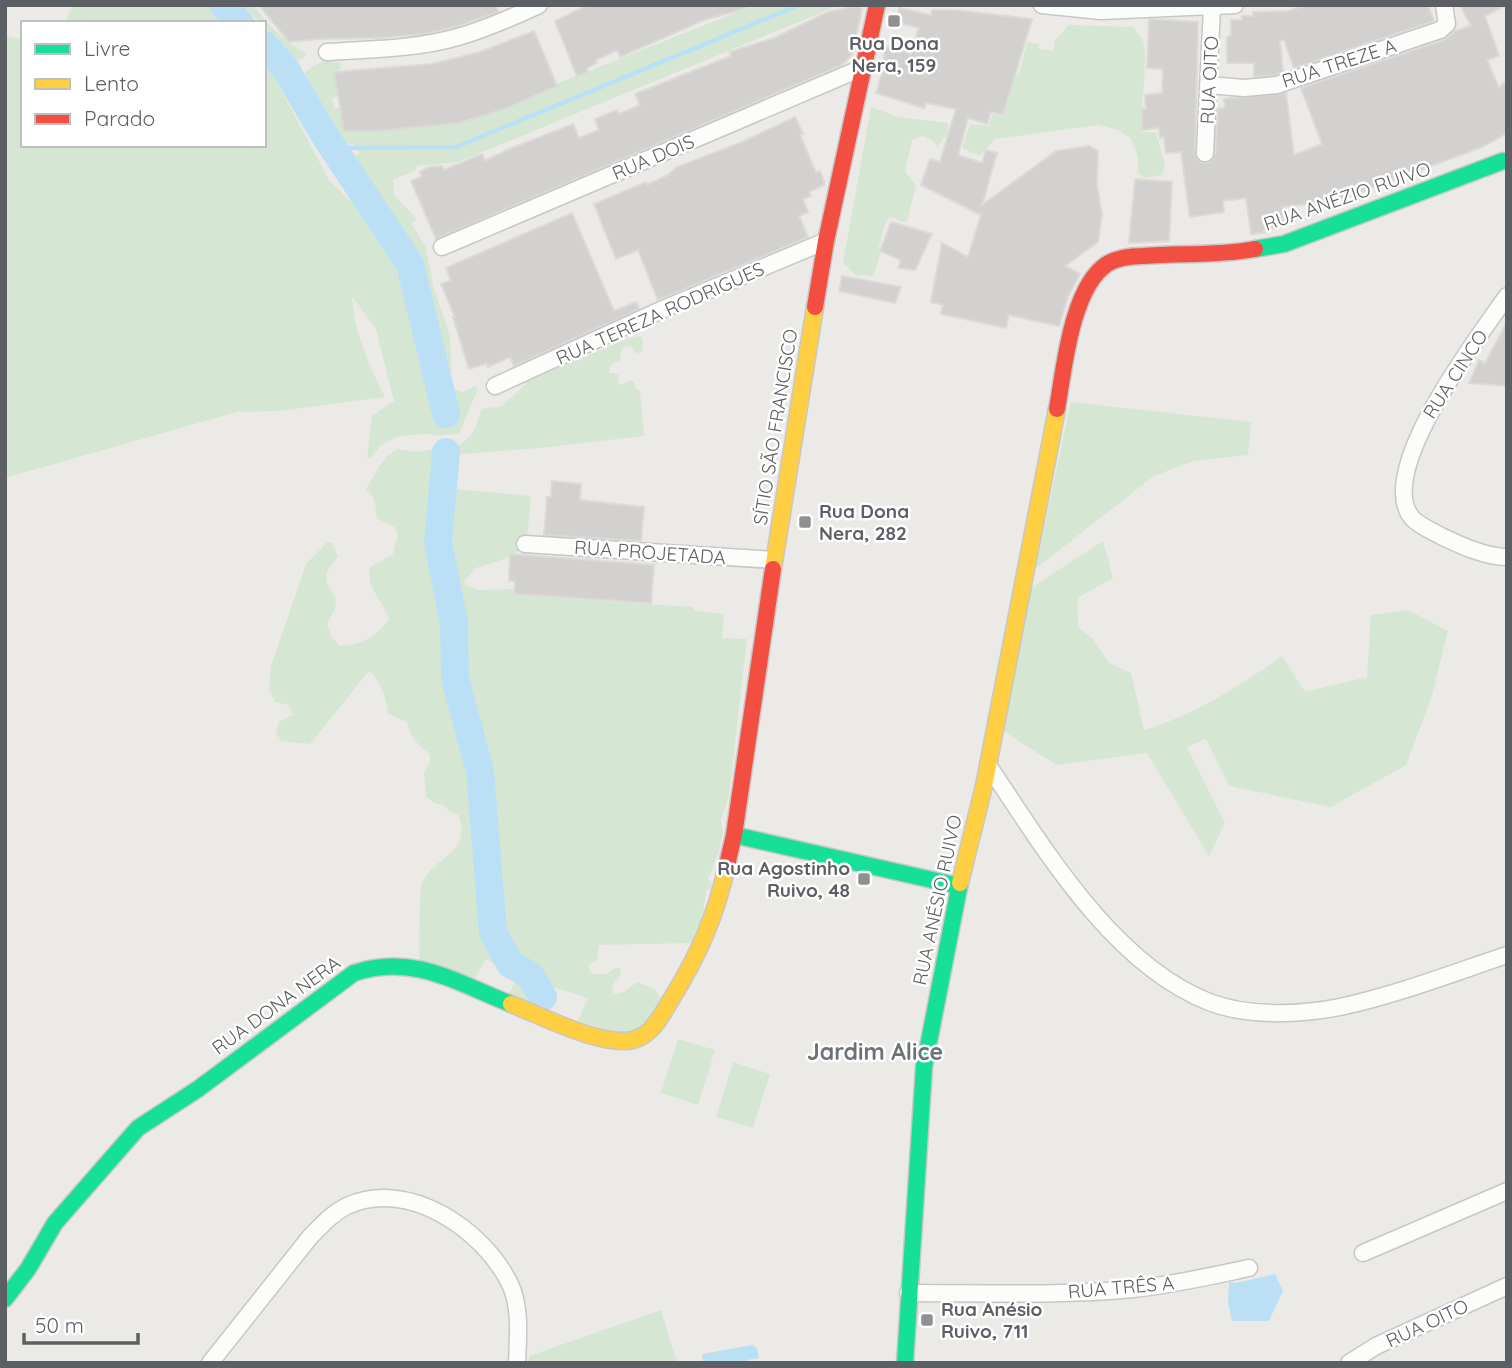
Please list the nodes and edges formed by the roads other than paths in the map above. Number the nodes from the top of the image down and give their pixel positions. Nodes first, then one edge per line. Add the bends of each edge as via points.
1 (539, 5) edge
2 (877, 5) edge
3 (1042, 5) edge
4 (1236, 5) edge
5 (1444, 5) edge
6 (1212, 7) junction
7 (327, 52) dead end
8 (864, 67) junction
9 (1208, 85) junction
10 (1205, 153) dead end
11 (1506, 164) edge
12 (826, 241) junction
13 (442, 247) dead end
14 (1507, 296) edge
15 (495, 386) dead end
16 (1048, 450) joint
17 (525, 544) dead end
18 (1507, 557) edge
19 (774, 560) junction
20 (988, 765) junction
21 (734, 835) junction
22 (959, 886) junction
23 (1507, 956) edge
24 (1507, 1191) edge
25 (1363, 1253) dead end
26 (1249, 1268) dead end
27 (1507, 1286) edge
28 (908, 1293) junction
29 (5, 1299) edge
30 (1376, 1346) junction
31 (210, 1363) edge
32 (517, 1363) edge
33 (905, 1363) edge
34 (1349, 1363) edge
35 (1377, 1363) edge

1 - 7 street via 448,39
2 - 8 street, SÍTIO SÃO FRANCISCO
3 - 6 street via 1101,11
4 - 6 street
5 - 9 street, RUA TREZE A via 1447,24 1440,30 1277,85
6 - 9 street, RUA OITO
8 - 12 street, SÍTIO SÃO FRANCISCO
8 - 13 street, RUA DOIS
9 - 10 street, RUA OITO
11 - 16 street, RUA ANÉZIO RUIVO via 1284,244 1215,255 1120,257 1105,264 1082,297
12 - 15 street, RUA TEREZA RODRIGUES
12 - 19 street, SÍTIO SÃO FRANCISCO
14 - 18 street, RUA CINCO via 1425,419 1403,491 1412,518 1425,527 1480,551
16 - 20 street, RUA ANÉSIO RUIVO
17 - 19 street, RUA PROJETADA
19 - 21 street, SÍTIO SÃO FRANCISCO
20 - 22 street, RUA ANÉSIO RUIVO
20 - 23 street via 1100,919 1141,961 1210,1002 1292,1013 1340,1007
21 - 22 street
21 - 29 street, RUA DONA NERA via 721,895 698,955 656,1025 643,1035 632,1040 603,1040 400,963 354,972 198,1089 138,1128 55,1223
22 - 28 street, RUA ANÉSIO RUIVO via 924,1068
24 - 25 street
26 - 28 street, RUA TRÊS A via 1131,1289
27 - 30 street, RUA OITO
28 - 33 street, RUA ANÉSIO RUIVO
30 - 34 street, RUA OITO
30 - 35 street
31 - 32 street via 328,1219 346,1206 390,1197 414,1201 443,1216 495,1259 513,1295

